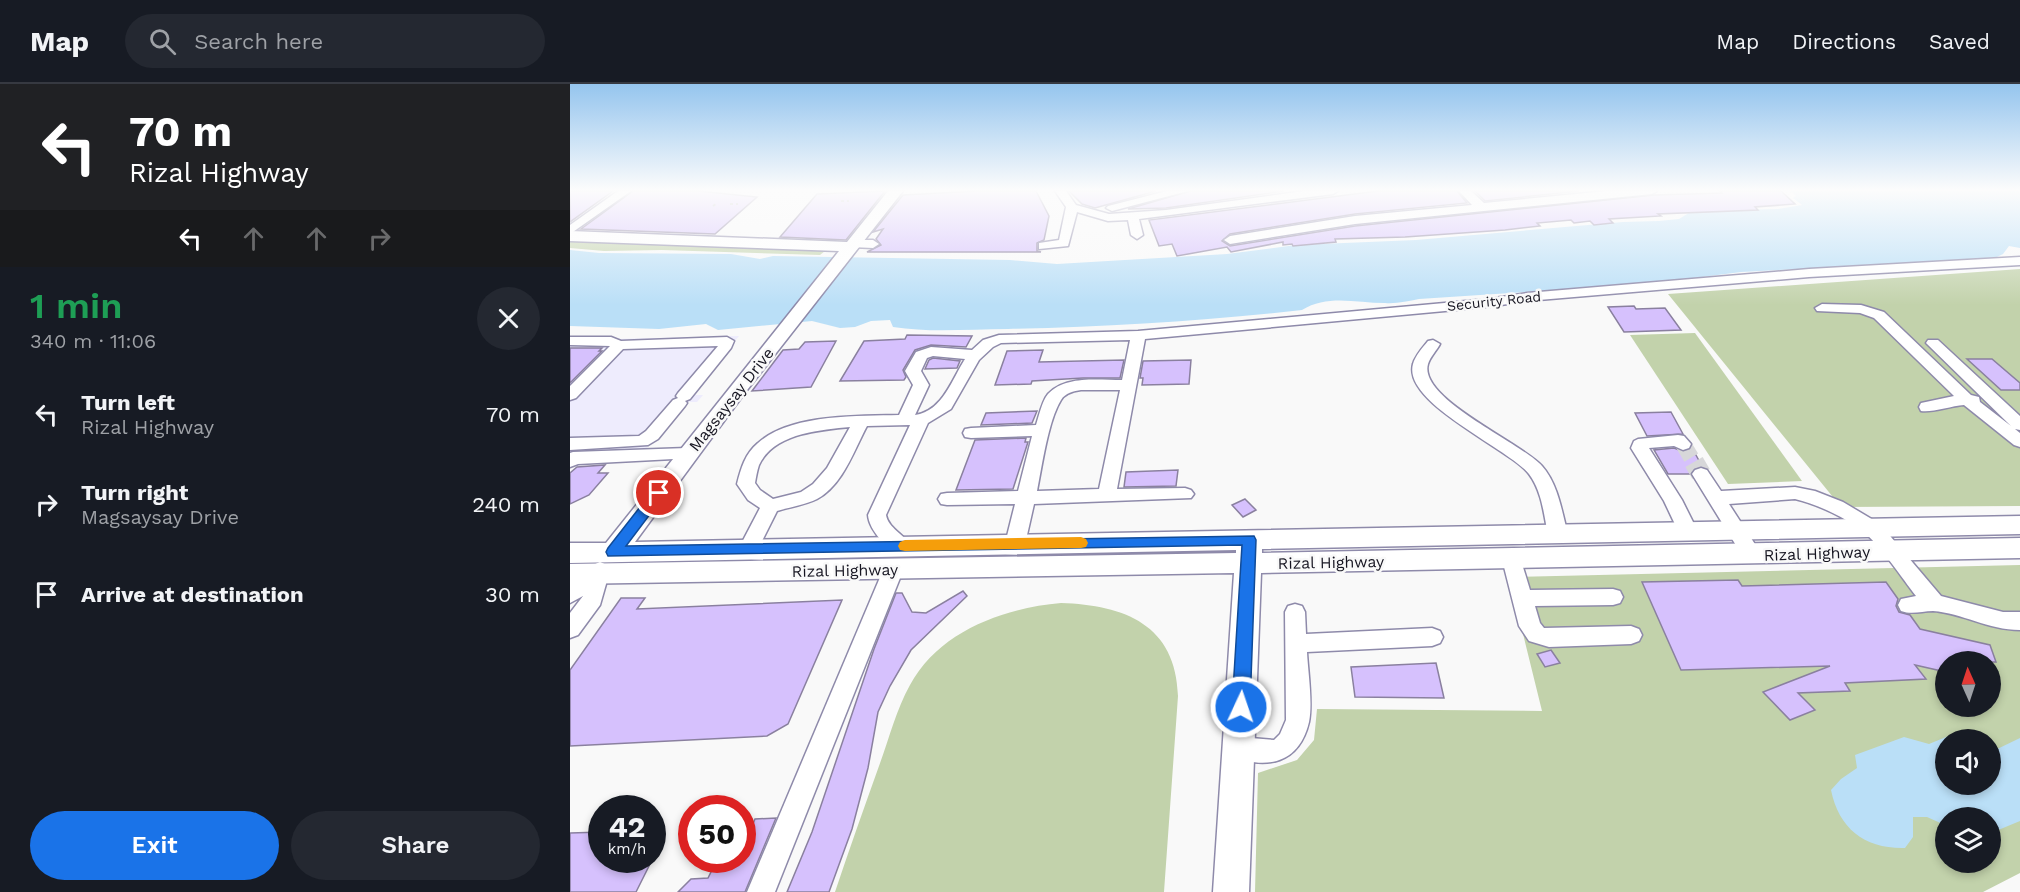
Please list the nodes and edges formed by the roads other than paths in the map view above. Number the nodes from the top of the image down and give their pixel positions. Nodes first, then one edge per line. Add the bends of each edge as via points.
1 (866, 229) edge
2 (1067, 229) edge
3 (1136, 229) edge
4 (1251, 229) edge
5 (1137, 235) dead end
6 (570, 236) edge
7 (1230, 240) dead end
8 (873, 244) dead end
9 (1043, 246) dead end
10 (850, 249) junction
11 (2020, 261) edge
12 (1822, 308) dead end
13 (1138, 334) junction
14 (570, 341) edge
15 (1933, 343) dead end
16 (1433, 344) dead end
17 (619, 345) junction
18 (975, 355) junction
19 (1129, 385) junction
20 (570, 395) edge
21 (1993, 398) junction
22 (1967, 400) junction
23 (1927, 407) dead end
24 (912, 421) junction
25 (861, 423) junction
26 (2020, 425) edge
27 (1042, 430) junction
28 (971, 433) dead end
29 (2020, 441) edge
30 (570, 444) edge
31 (1683, 444) dead end
32 (687, 454) junction
33 (570, 461) edge
34 (1701, 474) tunnel mouth
35 (1185, 494) dead end
36 (1107, 496) junction
37 (1026, 498) junction
38 (1718, 498) junction
39 (947, 499) dead end
40 (770, 506) junction
41 (2020, 525) edge
42 (1873, 529) junction
43 (1738, 531) junction
44 (1688, 532) junction
45 (1558, 535) junction
46 (1015, 544) junction
47 (2020, 548) edge
48 (747, 550) junction
49 (1891, 550) junction
50 (1249, 551) junction
51 (570, 553) edge
52 (1752, 555) junction
53 (897, 557) junction
54 (1512, 559) junction
55 (606, 562) junction
56 (570, 574) edge
57 (570, 595) edge
58 (1613, 597) dead end
59 (1523, 598) junction
60 (1934, 603) junction
61 (1908, 605) dead end
62 (1295, 612) dead end
63 (2020, 621) edge
64 (570, 629) edge
65 (1631, 635) dead end
66 (1432, 637) dead end
67 (1296, 644) junction
68 (1239, 748) junction
69 (761, 892) edge
70 (1231, 892) edge

1 - 10 main road, Magsaysay Drive
2 - 9 street via 1064,243
3 - 5 street
4 - 7 street
6 - 10 main road
8 - 10 street
10 - 32 main road, Magsaysay Drive
11 - 13 street, Security Road via 1798,274
12 - 22 street via 1861,309 1878,315
13 - 18 street, Security Road via 1009,338 989,342
13 - 19 street
14 - 17 street via 611,341
15 - 21 street
16 - 45 street via 1420,364 1421,379 1444,406 1535,469 1548,494
17 - 20 street
17 - 30 street via 727,341 652,435 642,441
18 - 24 street via 945,405
18 - 24 street via 932,351 921,355 913,371 921,385
19 - 27 street via 1064,389 1054,397
19 - 36 street
21 - 22 street
21 - 26 street
22 - 23 street
22 - 29 street
24 - 25 street
24 - 53 street via 877,515
25 - 40 street via 819,488 812,494
25 - 40 street via 807,426 764,446 752,462 746,484
27 - 28 street
27 - 37 street
31 - 44 street via 1678,440 1644,442 1640,448
32 - 33 street
32 - 55 main road, Magsaysay Drive
34 - 38 street
35 - 36 street
36 - 37 street
37 - 39 street
37 - 46 street
38 - 42 street via 1795,493 1836,507
38 - 43 street
40 - 48 street
41 - 42 main road, Rizal Highway
42 - 43 main road, Rizal Highway
42 - 49 street
43 - 44 main road, Rizal Highway
43 - 52 street
44 - 45 main road, Rizal Highway
45 - 50 main road, Rizal Highway
46 - 50 main road, Rizal Highway
46 - 53 main road, Rizal Highway
47 - 49 main road, Rizal Highway
48 - 53 main road, Rizal Highway
48 - 55 main road, Rizal Highway
49 - 52 main road, Rizal Highway
49 - 60 street
50 - 53 main road, Rizal Highway
50 - 54 main road, Rizal Highway
50 - 68 main road
51 - 55 main road, Rizal Highway
52 - 54 main road, Rizal Highway
53 - 55 main road, Rizal Highway
53 - 69 street
54 - 59 street
55 - 56 main road, Rizal Highway
55 - 57 street
55 - 64 street via 593,599
58 - 59 street
59 - 65 street via 1530,626 1537,635
60 - 61 street
60 - 63 street via 2003,621
62 - 67 street
66 - 67 street
67 - 68 street via 1298,720 1294,734 1286,746 1273,753
68 - 70 main road

